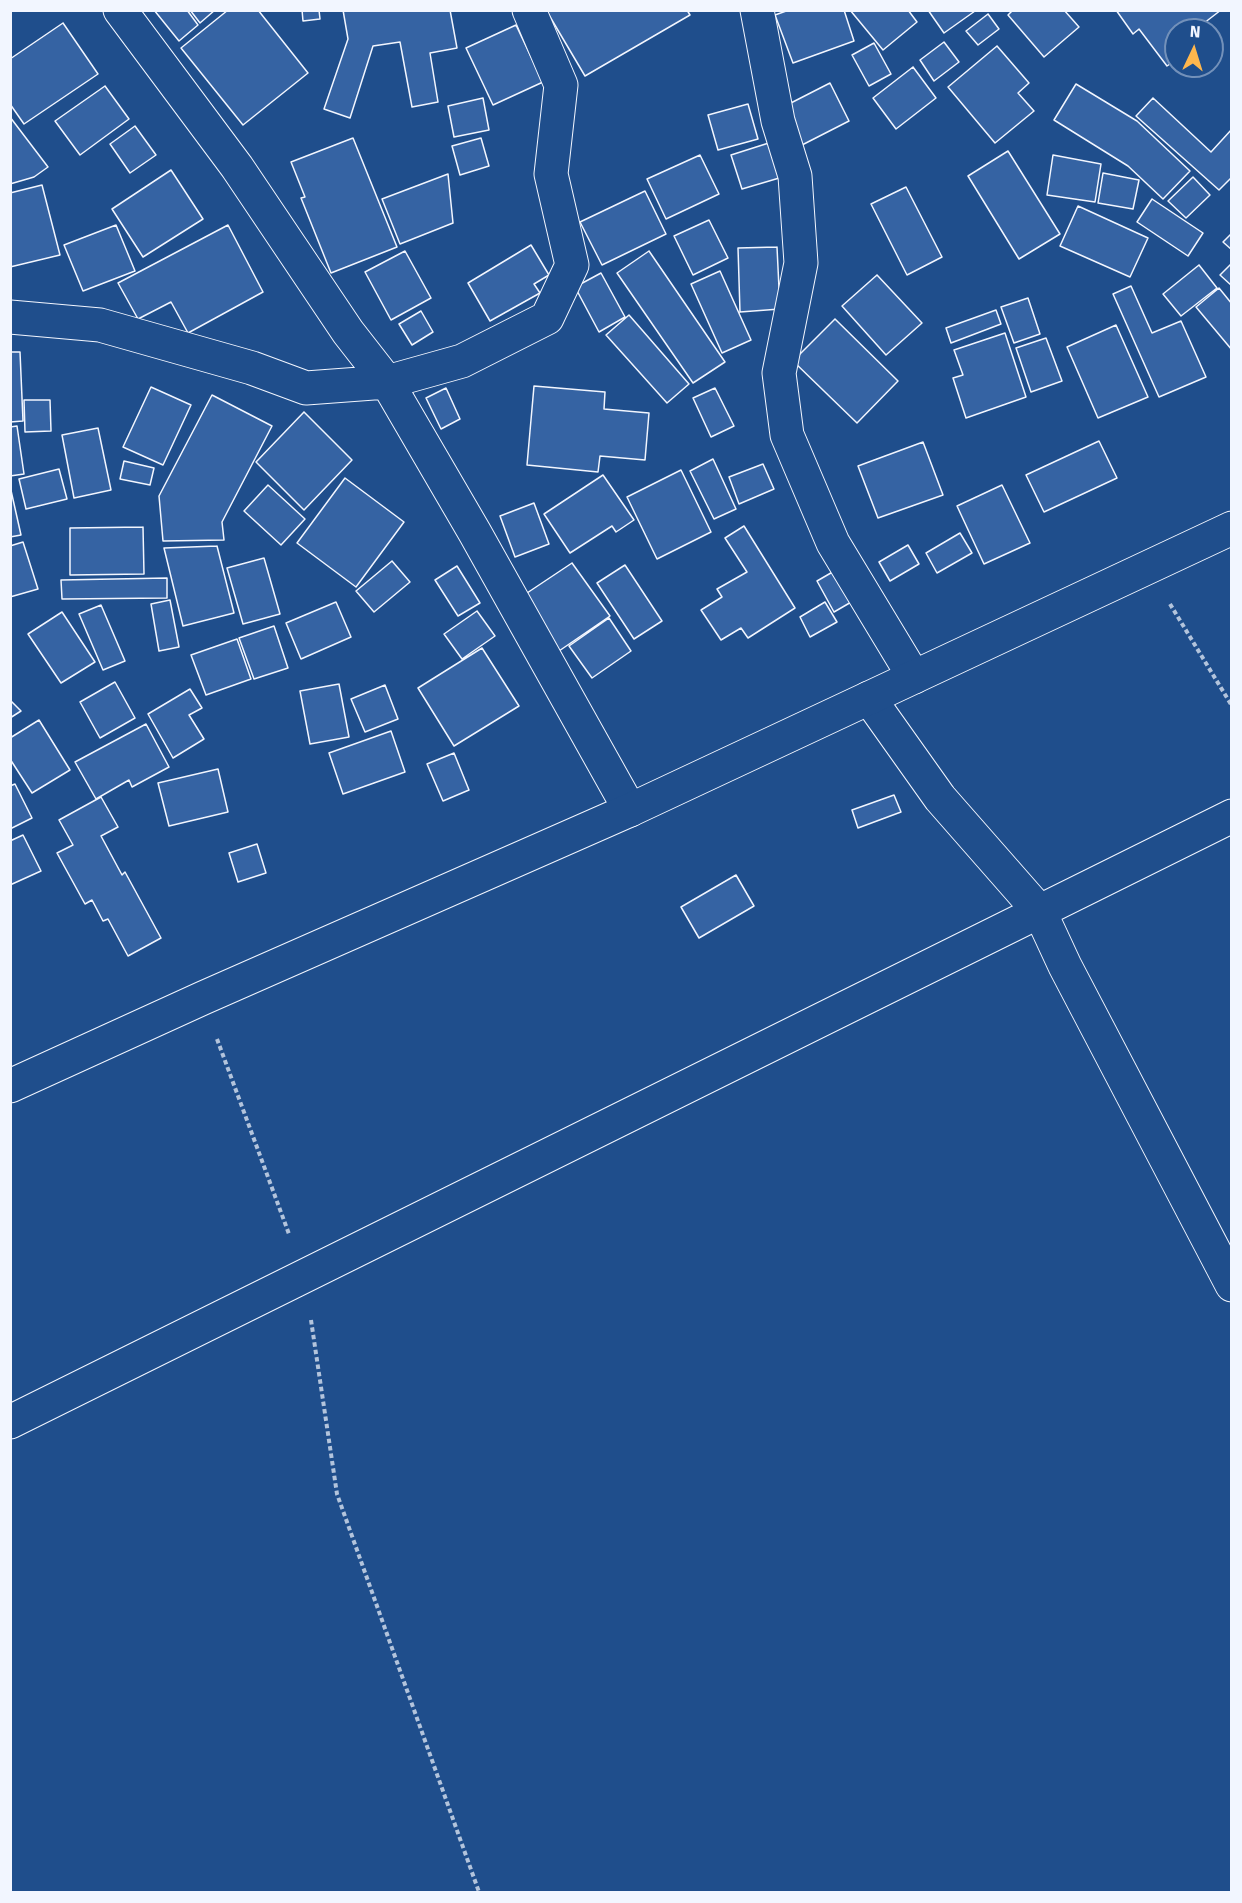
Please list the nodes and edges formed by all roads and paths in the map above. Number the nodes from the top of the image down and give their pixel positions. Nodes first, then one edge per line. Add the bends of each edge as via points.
1 (120, 10) edge
2 (529, 10) edge
3 (757, 10) edge
4 (10, 316) edge
5 (387, 382) junction
6 (1232, 528) edge
7 (1148, 567) junction
8 (914, 677) junction
9 (869, 698) junction
10 (1232, 706) edge
11 (630, 810) junction
12 (1232, 816) edge
13 (1040, 912) junction
14 (203, 999) junction
15 (10, 1086) edge
16 (304, 1275) junction
17 (1232, 1285) edge
18 (10, 1422) edge
19 (479, 1893) edge

1 - 5 street via 237,167 348,332
2 - 5 street via 561,85 551,174 572,265 547,318 462,361
3 - 8 street via 778,121 795,176 801,253 779,373 787,435 833,543
4 - 5 street via 100,325 252,368 306,388
5 - 11 street
6 - 7 street
7 - 8 street
7 - 10 path
8 - 9 street
9 - 11 street
9 - 13 street via 940,798
11 - 14 street
12 - 13 street
13 - 16 street
13 - 17 street
14 - 15 street
14 - 16 path
16 - 18 street
16 - 19 path via 337,1494

